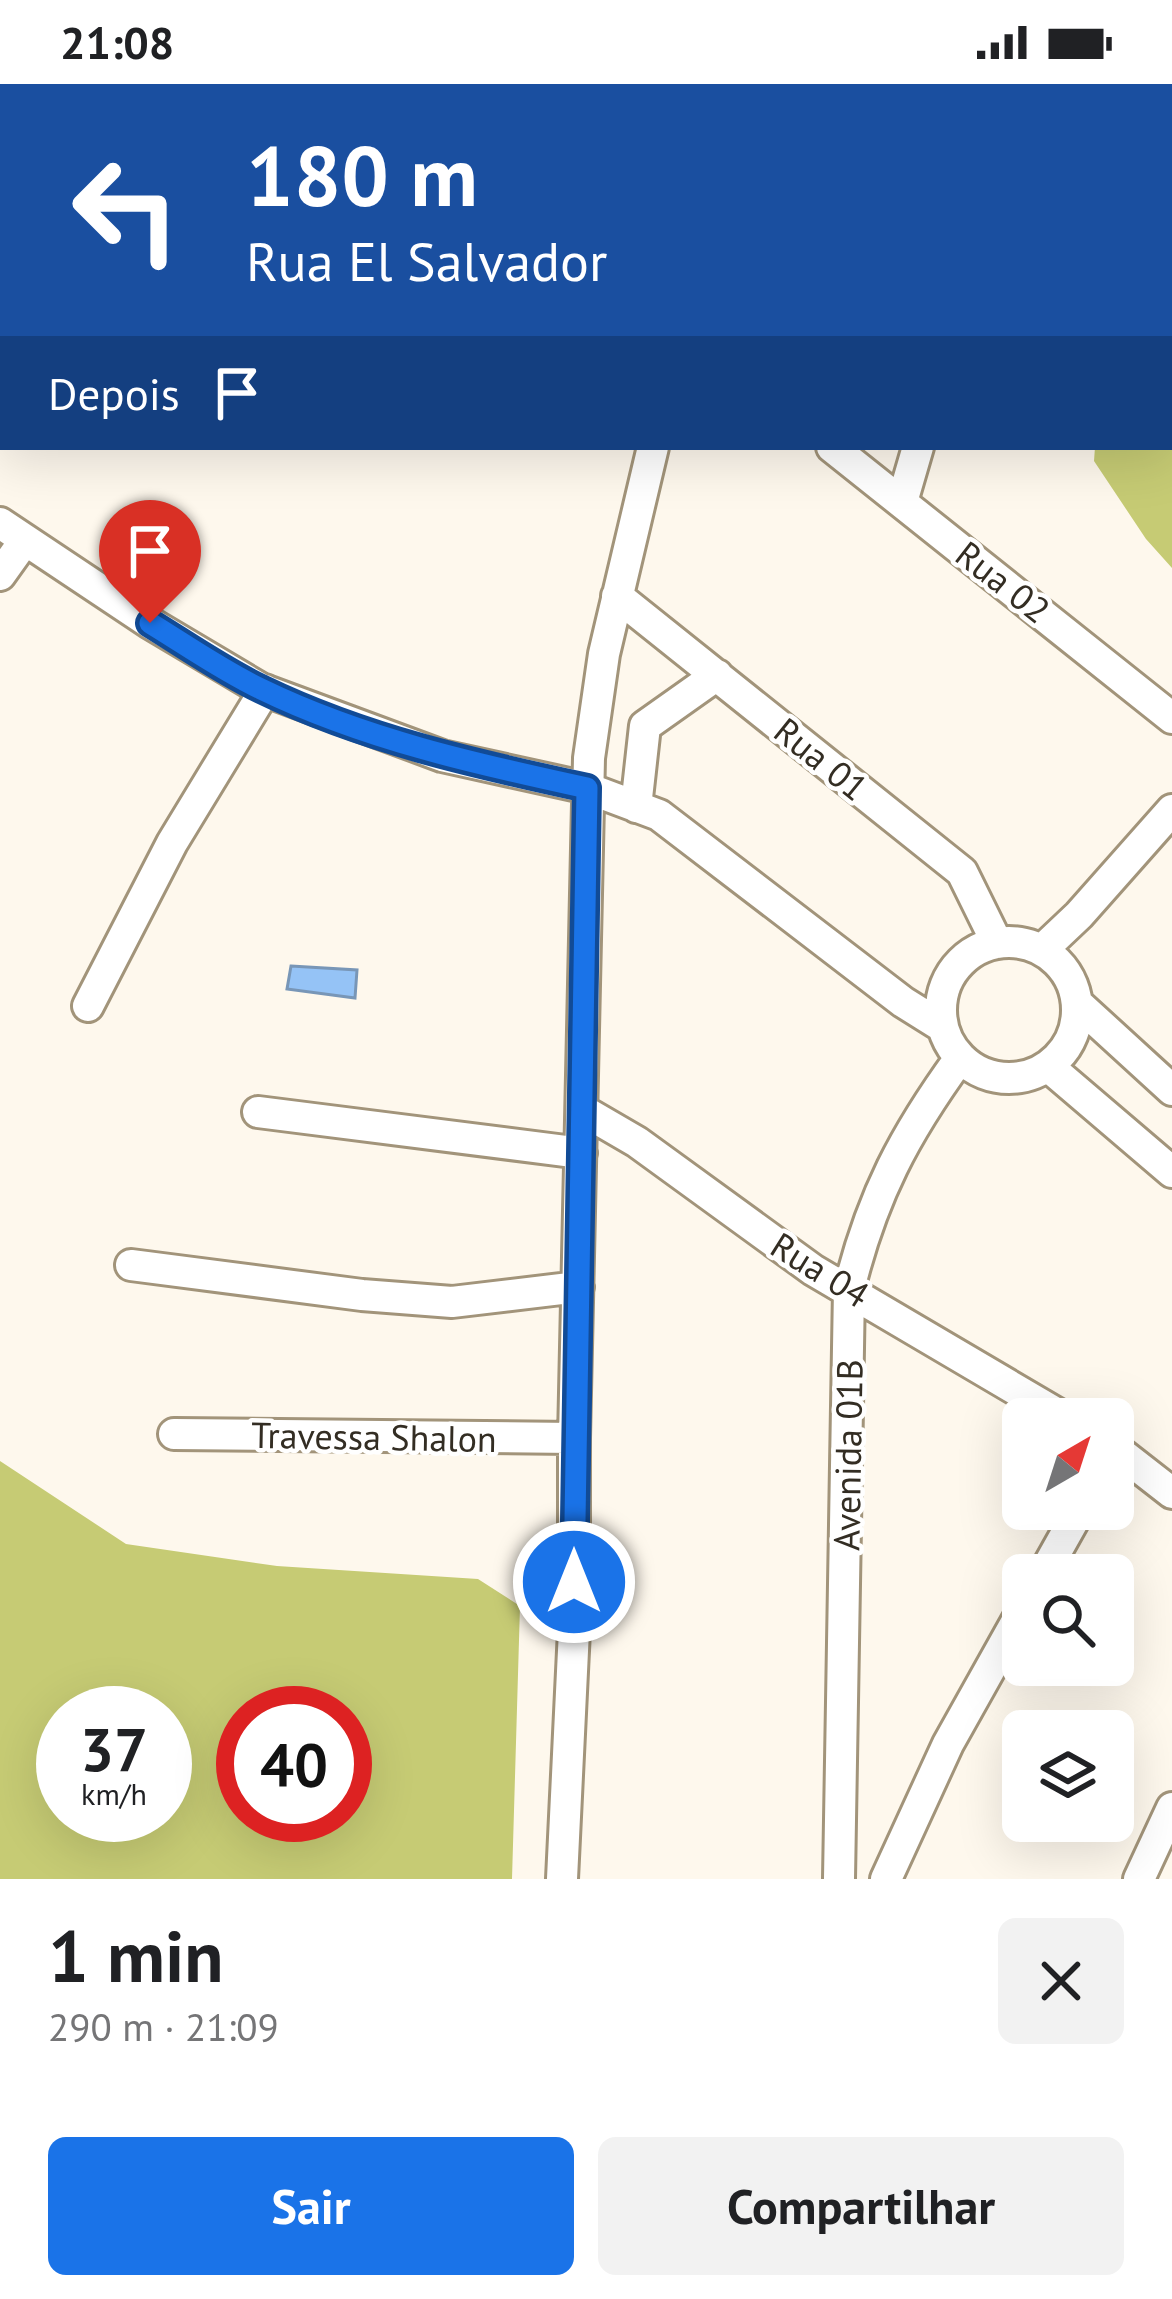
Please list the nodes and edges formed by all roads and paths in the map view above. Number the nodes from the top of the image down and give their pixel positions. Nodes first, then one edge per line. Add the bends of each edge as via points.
1 (651, 450) edge
2 (836, 450) edge
3 (917, 450) edge
4 (902, 502) junction
5 (13, 532) edge
6 (0, 575) edge
7 (617, 596) junction
8 (717, 675) junction
9 (265, 691) junction
10 (1172, 718) edge
11 (587, 788) junction
12 (636, 807) junction
13 (1172, 810) edge
14 (998, 943) junction
15 (1042, 950) junction
16 (1078, 1004) junction
17 (88, 1006) dead end
18 (943, 1027) junction
19 (960, 1058) junction
20 (1049, 1067) junction
21 (1172, 1090) edge
22 (582, 1111) junction
23 (258, 1112) dead end
24 (581, 1153) junction
25 (1172, 1172) edge
26 (130, 1265) dead end
27 (578, 1287) junction
28 (849, 1289) junction
29 (1031, 1398) edge
30 (175, 1434) dead end
31 (574, 1438) junction
32 (1134, 1464) edge
33 (1172, 1493) edge
34 (1002, 1648) edge
35 (1172, 1808) edge
36 (562, 1879) edge
37 (839, 1879) edge
38 (886, 1879) edge
39 (1139, 1879) edge

1 - 7 street
2 - 4 street, Rua 02
3 - 4 street
4 - 10 street, Rua 02
5 - 6 street
5 - 9 street
7 - 8 street, Rua 01
7 - 11 street
8 - 12 street via 645,726
8 - 14 street, Rua 01 via 962,872
9 - 11 street via 442,756
9 - 17 street via 172,843
11 - 12 street
11 - 22 street
12 - 18 street via 659,815
13 - 15 street
14 - 15 street
14 - 18 street via 952,973
15 - 16 street via 1072,982
16 - 20 street via 1066,1050
16 - 21 street
18 - 19 street
19 - 20 street via 1009,1079
19 - 28 street, Avenida 01B via 894,1161
20 - 25 street
22 - 24 street
22 - 28 street, Rua 04
23 - 24 street
24 - 27 street
26 - 27 street via 452,1302
27 - 31 street
28 - 29 street, Rua 04
28 - 37 street, Avenida 01B
30 - 31 street, Travessa Shalon
31 - 36 street
32 - 33 street
34 - 38 street
35 - 39 street

